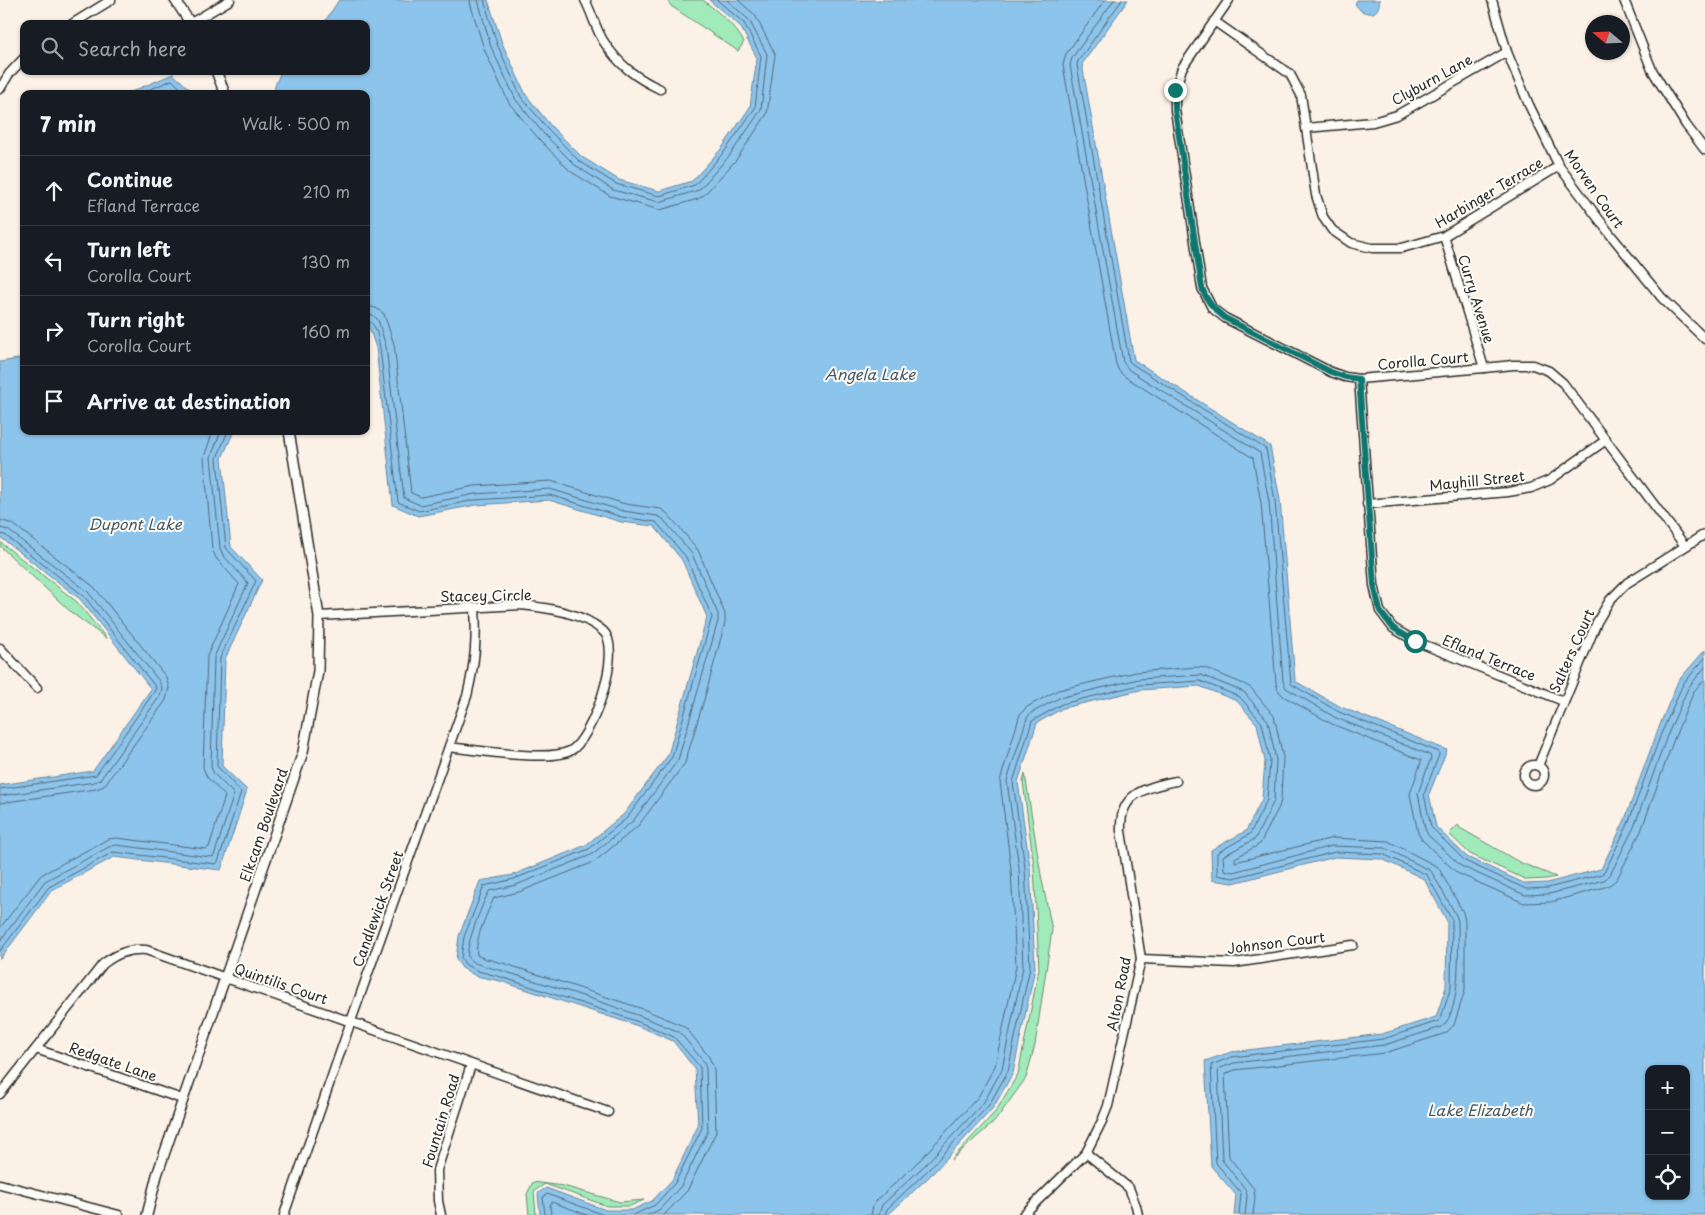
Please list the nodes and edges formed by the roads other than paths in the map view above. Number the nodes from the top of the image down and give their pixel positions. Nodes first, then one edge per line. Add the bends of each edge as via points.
1 (111, 0) edge
2 (175, 0) edge
3 (230, 0) edge
4 (585, 0) edge
5 (1229, 0) edge
6 (1492, 0) edge
7 (1624, 0) edge
8 (78, 20) edge
9 (189, 20) edge
10 (196, 20) edge
11 (1214, 21) junction
12 (1507, 52) junction
13 (20, 63) edge
14 (218, 75) edge
15 (0, 89) edge
16 (660, 89) dead end
17 (223, 90) edge
18 (1306, 128) junction
19 (1705, 150) edge
20 (1559, 166) junction
21 (1444, 236) junction
22 (1705, 339) edge
23 (1484, 368) junction
24 (1359, 379) junction
25 (290, 435) edge
26 (1606, 440) junction
27 (1367, 504) junction
28 (1705, 534) edge
29 (1685, 546) junction
30 (475, 607) junction
31 (319, 616) junction
32 (0, 648) edge
33 (37, 688) dead end
34 (1563, 702) junction
35 (449, 747) junction
36 (1538, 766) dead end
37 (1176, 781) dead end
38 (1353, 945) dead end
39 (1141, 959) junction
40 (226, 978) junction
41 (351, 1021) junction
42 (36, 1049) junction
43 (472, 1065) junction
44 (0, 1094) edge
45 (182, 1099) junction
46 (608, 1112) dead end
47 (1086, 1153) junction
48 (0, 1184) edge
49 (119, 1215) edge
50 (147, 1215) edge
51 (284, 1215) edge
52 (441, 1215) edge
53 (1023, 1215) edge
54 (1138, 1215) edge

1 - 8 street
2 - 9 street
3 - 10 street
4 - 16 street via 603,41 621,64 641,80
5 - 11 street, Corolla Court
6 - 12 street, Morven Court
7 - 19 street via 1652,70
11 - 18 street, Harbinger Terrace via 1290,74 1301,94
11 - 24 street, Corolla Court via 1182,68 1175,90 1175,110 1202,288 1212,308 1225,318 1331,372
12 - 18 street, Clyburn Lane via 1397,115 1373,122
12 - 20 street, Morven Court
13 - 15 street
14 - 17 street
18 - 21 street, Harbinger Terrace via 1316,195 1323,217 1332,230 1351,243 1372,248 1402,248
20 - 21 street, Harbinger Terrace
20 - 22 street, Morven Court via 1662,298
21 - 23 street, Curry Avenue
23 - 24 street, Corolla Court
23 - 26 street, Corolla Court via 1513,364 1533,365 1548,371 1563,383
24 - 27 street, Efland Terrace
25 - 31 street, Elkcam Boulevard
26 - 27 street, Mayhill Street via 1550,480 1530,488
26 - 29 street, Corolla Court
27 - 34 street, Efland Terrace via 1374,585 1380,611 1393,628 1415,641
28 - 29 street, Salters Court
29 - 34 street, Salters Court via 1627,582 1610,600 1596,622
30 - 31 street, Stacey Circle
30 - 35 street, Candlewick Street via 474,669
30 - 35 street, Stacey Circle via 520,605 575,615 604,632 611,647 610,670 591,725 570,751 548,756
31 - 40 street, Elkcam Boulevard via 318,672 303,752
32 - 33 street
34 - 36 street, Salters Court
35 - 41 street, Candlewick Street
37 - 39 street, Alton Road via 1138,792 1121,816
38 - 39 street, Johnson Court via 1234,963
39 - 47 street, Alton Road via 1108,1106
40 - 41 street, Quintilis Court
40 - 42 street, Quintilis Court via 146,950 134,949 114,955 103,964
40 - 45 street, Elkcam Boulevard
41 - 43 street, Quintilis Court
41 - 51 street, Candlewick Street
42 - 44 street, Quintilis Court
42 - 45 street, Redgate Lane
43 - 46 street, Quintilis Court
43 - 52 street, Fountain Road via 437,1170
45 - 50 street, Elkcam Boulevard
47 - 53 street, Alton Road
47 - 54 street via 1129,1188
48 - 49 street

